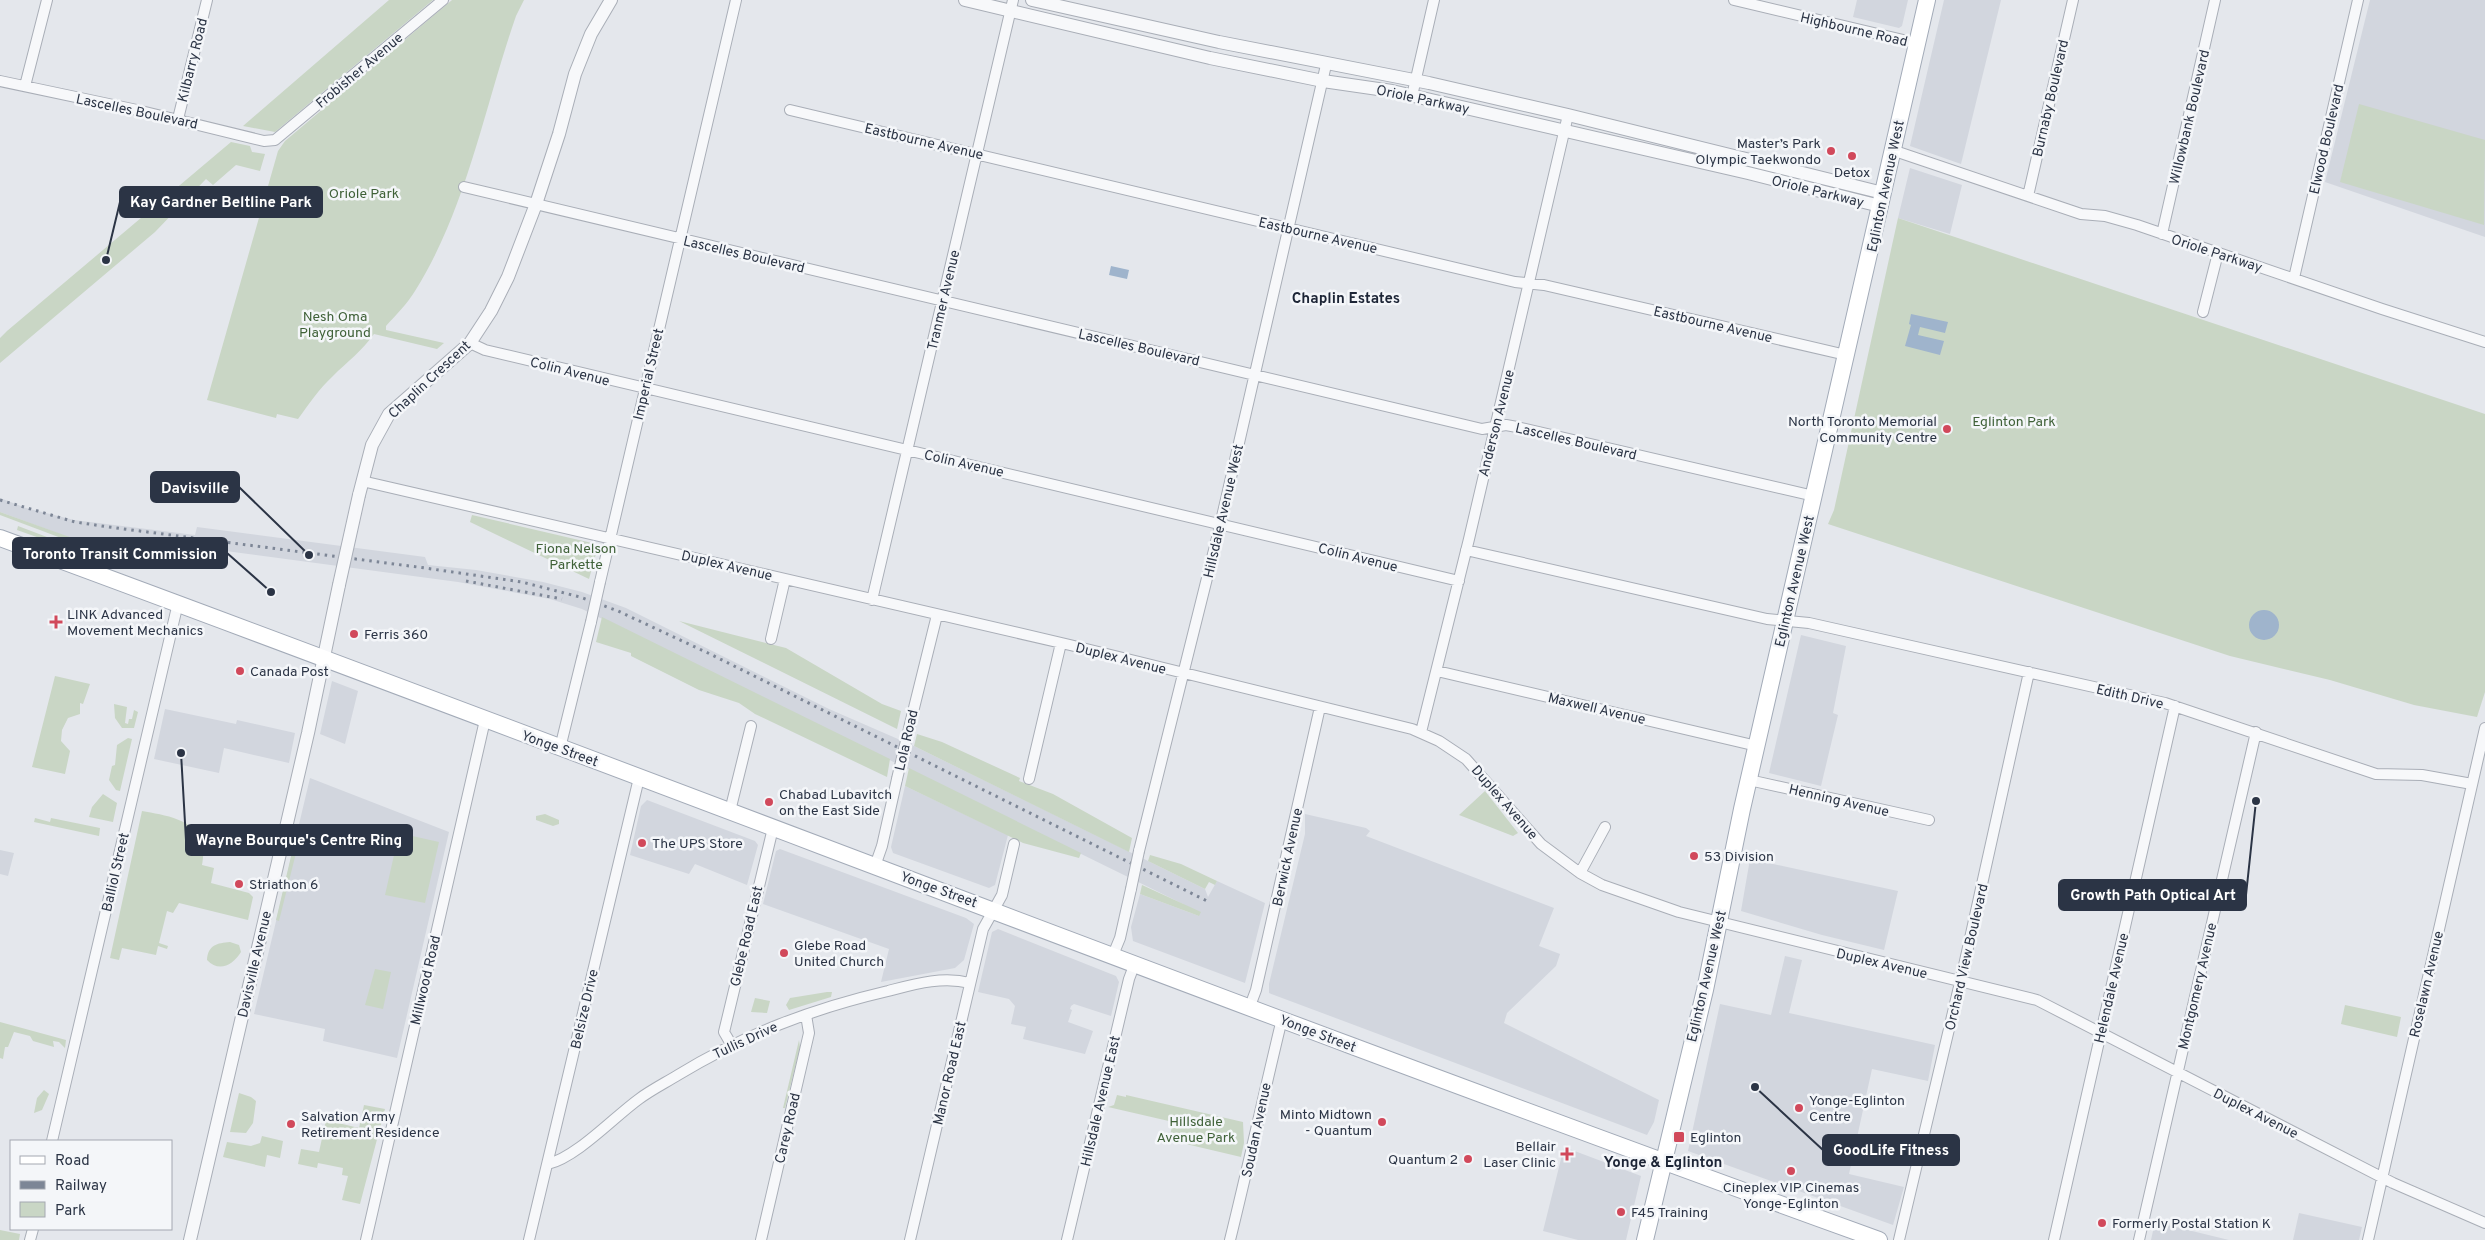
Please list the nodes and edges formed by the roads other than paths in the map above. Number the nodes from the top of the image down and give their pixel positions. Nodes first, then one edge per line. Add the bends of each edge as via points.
1 (47, 0) edge
2 (206, 0) edge
3 (443, 0) edge
4 (611, 0) edge
5 (736, 0) edge
6 (965, 0) edge
7 (1032, 0) edge
8 (1434, 0) edge
9 (1734, 0) edge
10 (1927, 0) edge
11 (2073, 0) edge
12 (2215, 0) edge
13 (2358, 0) edge
14 (1012, 6) edge
15 (1916, 43) junction
16 (1326, 64) junction
17 (0, 81) edge
18 (1323, 81) junction
19 (1416, 81) junction
20 (25, 86) junction
21 (1412, 96) junction
22 (790, 110) dead end
23 (1568, 115) junction
24 (178, 119) junction
25 (1564, 132) junction
26 (275, 140) joint
27 (1892, 150) junction
28 (976, 154) junction
29 (1846, 184) junction
30 (464, 186) dead end
31 (2028, 196) junction
32 (1843, 198) junction
33 (1882, 200) junction
34 (536, 204) junction
35 (1289, 228) junction
36 (2162, 234) junction
37 (680, 238) junction
38 (2218, 253) junction
39 (2294, 278) junction
40 (1529, 283) junction
41 (943, 301) junction
42 (2203, 312) dead end
43 (2485, 342) edge
44 (470, 343) junction
45 (1846, 355) junction
46 (1255, 374) junction
47 (645, 389) junction
48 (1494, 427) junction
49 (907, 450) junction
50 (362, 481) junction
51 (1814, 496) junction
52 (1220, 524) junction
53 (0, 538) edge
54 (610, 538) junction
55 (1466, 550) junction
56 (785, 579) junction
57 (1459, 581) junction
58 (872, 600) junction
59 (178, 603) junction
60 (936, 614) junction
61 (1784, 622) junction
62 (771, 639) dead end
63 (1061, 643) junction
64 (323, 658) junction
65 (1437, 671) junction
66 (2029, 672) junction
67 (1183, 673) junction
68 (2175, 706) junction
69 (1320, 707) junction
70 (485, 720) junction
71 (751, 726) dead end
72 (1421, 732) junction
73 (2256, 732) junction
74 (2484, 733) edge
75 (1757, 746) junction
76 (560, 748) junction
77 (639, 778) junction
78 (1029, 779) dead end
79 (1749, 780) junction
80 (2472, 784) junction
81 (730, 811) junction
82 (1928, 820) dead end
83 (1605, 826) dead end
84 (773, 828) junction
85 (1014, 844) dead end
86 (875, 866) junction
87 (1580, 873) junction
88 (993, 909) junction
89 (1719, 922) junction
90 (1113, 955) junction
91 (1135, 963) junction
92 (1960, 982) junction
93 (970, 983) junction
94 (1250, 1006) junction
95 (806, 1015) junction
96 (1282, 1019) junction
97 (2100, 1032) junction
98 (731, 1044) junction
99 (2177, 1072) junction
100 (52, 1140) edge
101 (1663, 1162) junction
102 (548, 1164) junction
103 (2382, 1178) junction
104 (2485, 1223) edge
105 (1870, 1238) edge
106 (190, 1240) edge
107 (366, 1240) edge
108 (529, 1240) edge
109 (761, 1240) edge
110 (910, 1240) edge
111 (1068, 1240) edge
112 (1230, 1240) edge
113 (1645, 1240) edge
114 (1898, 1240) edge
115 (2054, 1240) edge
116 (2139, 1240) edge
117 (2368, 1240) edge

1 - 20 street
2 - 24 street, Kilbarry Road
3 - 26 street, Frobisher Avenue
4 - 34 street, Chaplin Crescent via 575,74
5 - 37 street, Imperial Street
6 - 14 street, Oriole Parkway
7 - 16 street, Oriole Parkway
8 - 19 street
9 - 15 street, Highbourne Road
10 - 15 main road, Eglinton Avenue West
11 - 31 street, Burnaby Boulevard
12 - 36 street, Willowbank Boulevard
13 - 39 street, Elwood Boulevard
14 - 18 street, Oriole Parkway via 1210,58
14 - 28 street, Tranmer Avenue
15 - 27 main road, Eglinton Avenue West
16 - 18 street, Hillsdale Avenue West
16 - 19 street, Oriole Parkway
17 - 20 street, Lascelles Boulevard
18 - 21 street, Oriole Parkway
18 - 35 street, Hillsdale Avenue West
19 - 21 street
19 - 23 street, Oriole Parkway
20 - 24 street, Lascelles Boulevard
21 - 25 street, Oriole Parkway
22 - 28 street, Eastbourne Avenue
23 - 25 street, Anderson Avenue
23 - 29 street, Oriole Parkway
24 - 26 street, Lascelles Boulevard via 264,141
25 - 32 street, Oriole Parkway
25 - 40 street, Anderson Avenue
27 - 31 street, Oriole Parkway
27 - 33 main road, Eglinton Avenue West
28 - 35 street, Eastbourne Avenue
28 - 41 street, Tranmer Avenue
29 - 32 street
29 - 33 street, Oriole Parkway
30 - 34 street, Lascelles Boulevard
31 - 36 street, Oriole Parkway via 2081,214 2116,218
32 - 33 street, Oriole Parkway
33 - 45 main road, Eglinton Avenue West
34 - 37 street, Lascelles Boulevard
34 - 44 street, Chaplin Crescent via 508,276
35 - 40 street, Eastbourne Avenue
35 - 46 street, Hillsdale Avenue West
36 - 38 street, Oriole Parkway
37 - 41 street, Lascelles Boulevard
37 - 47 street, Imperial Street
38 - 39 street, Oriole Parkway
38 - 42 street
39 - 43 street, Oriole Parkway
40 - 45 street, Eastbourne Avenue
40 - 48 street, Anderson Avenue
41 - 46 street, Lascelles Boulevard
41 - 49 street, Tranmer Avenue
44 - 47 street, Colin Avenue via 485,350
44 - 50 street, Chaplin Crescent via 389,414 372,444
45 - 51 main road, Eglinton Avenue West
46 - 48 street, Lascelles Boulevard via 1482,430
46 - 52 street, Hillsdale Avenue West
47 - 49 street, Colin Avenue
47 - 54 street, Imperial Street
48 - 51 street, Lascelles Boulevard via 1517,427
48 - 55 street, Anderson Avenue
49 - 52 street, Colin Avenue
49 - 58 street, Tranmer Avenue
50 - 54 street, Duplex Avenue
50 - 64 street, Chaplin Crescent, bridge
51 - 61 main road, Eglinton Avenue West
52 - 57 street, Colin Avenue
52 - 67 street, Hillsdale Avenue West
53 - 59 main road, Yonge Street
54 - 56 street, Duplex Avenue
54 - 76 street, Imperial Street, bridge
55 - 57 street, Anderson Avenue
55 - 61 street
56 - 58 street, Duplex Avenue
56 - 62 street
57 - 65 street, Anderson Avenue
58 - 60 street, Duplex Avenue
59 - 64 main road, Yonge Street
59 - 100 street, Balliol Street
60 - 63 street, Duplex Avenue
60 - 86 street, Lola Road, bridge
61 - 66 street, Edith Drive via 1809,623
61 - 75 main road, Eglinton Avenue West
63 - 67 street, Duplex Avenue
63 - 78 street
64 - 70 main road, Yonge Street
64 - 106 street, Davisville Avenue
65 - 72 street, Anderson Avenue
65 - 75 street, Maxwell Avenue
66 - 68 street, Edith Drive
66 - 92 street, Orchard View Boulevard
67 - 69 street, Duplex Avenue
67 - 90 street, Hillsdale Avenue West, bridge via 1120,938
68 - 73 street, Edith Drive
68 - 97 street, Helendale Avenue
69 - 72 street, Duplex Avenue
69 - 94 street, Berwick Avenue via 1281,885
70 - 76 main road, Yonge Street
70 - 107 street, Millwood Road
71 - 81 street
72 - 87 street, Duplex Avenue via 1466,759 1541,844
73 - 80 street, Edith Drive via 2376,774 2422,775
73 - 99 street, Montgomery Avenue
74 - 80 street, Roselawn Avenue
75 - 79 main road, Eglinton Avenue West
76 - 77 main road, Yonge Street
77 - 81 main road, Yonge Street
77 - 102 street, Belsize Drive
79 - 82 street, Henning Avenue
79 - 89 main road, Eglinton Avenue West
80 - 103 street, Roselawn Avenue
81 - 84 main road, Yonge Street
83 - 87 street
84 - 86 main road, Yonge Street
84 - 98 street, Glebe Road East via 724,1032
85 - 88 street, Manor Road East via 1002,895
86 - 88 main road, Yonge Street
87 - 89 street, Duplex Avenue via 1638,899
88 - 90 main road, Yonge Street
88 - 93 street, Manor Road East via 984,924
89 - 92 street, Duplex Avenue
89 - 101 main road, Eglinton Avenue West
90 - 91 main road, Yonge Street
91 - 94 main road, Yonge Street
91 - 111 street, Hillsdale Avenue East
92 - 97 street, Duplex Avenue via 2037,1000
92 - 114 street, Orchard View Boulevard
93 - 95 street, Tullis Drive via 932,981 861,997
93 - 110 street, Manor Road East
94 - 96 main road, Yonge Street
95 - 98 street, Tullis Drive
95 - 109 street, Carey Road via 809,1033
96 - 101 main road, Yonge Street
96 - 112 street, Soudan Avenue
97 - 99 street, Duplex Avenue
97 - 115 street, Helendale Avenue
98 - 102 street, Tullis Drive via 641,1098 566,1158
99 - 103 street, Duplex Avenue
99 - 116 street, Montgomery Avenue
101 - 105 main road, Yonge Street
101 - 113 main road, Eglinton Avenue West
102 - 108 street, Belsize Drive
103 - 104 street, Duplex Avenue
103 - 117 street, Roselawn Avenue

